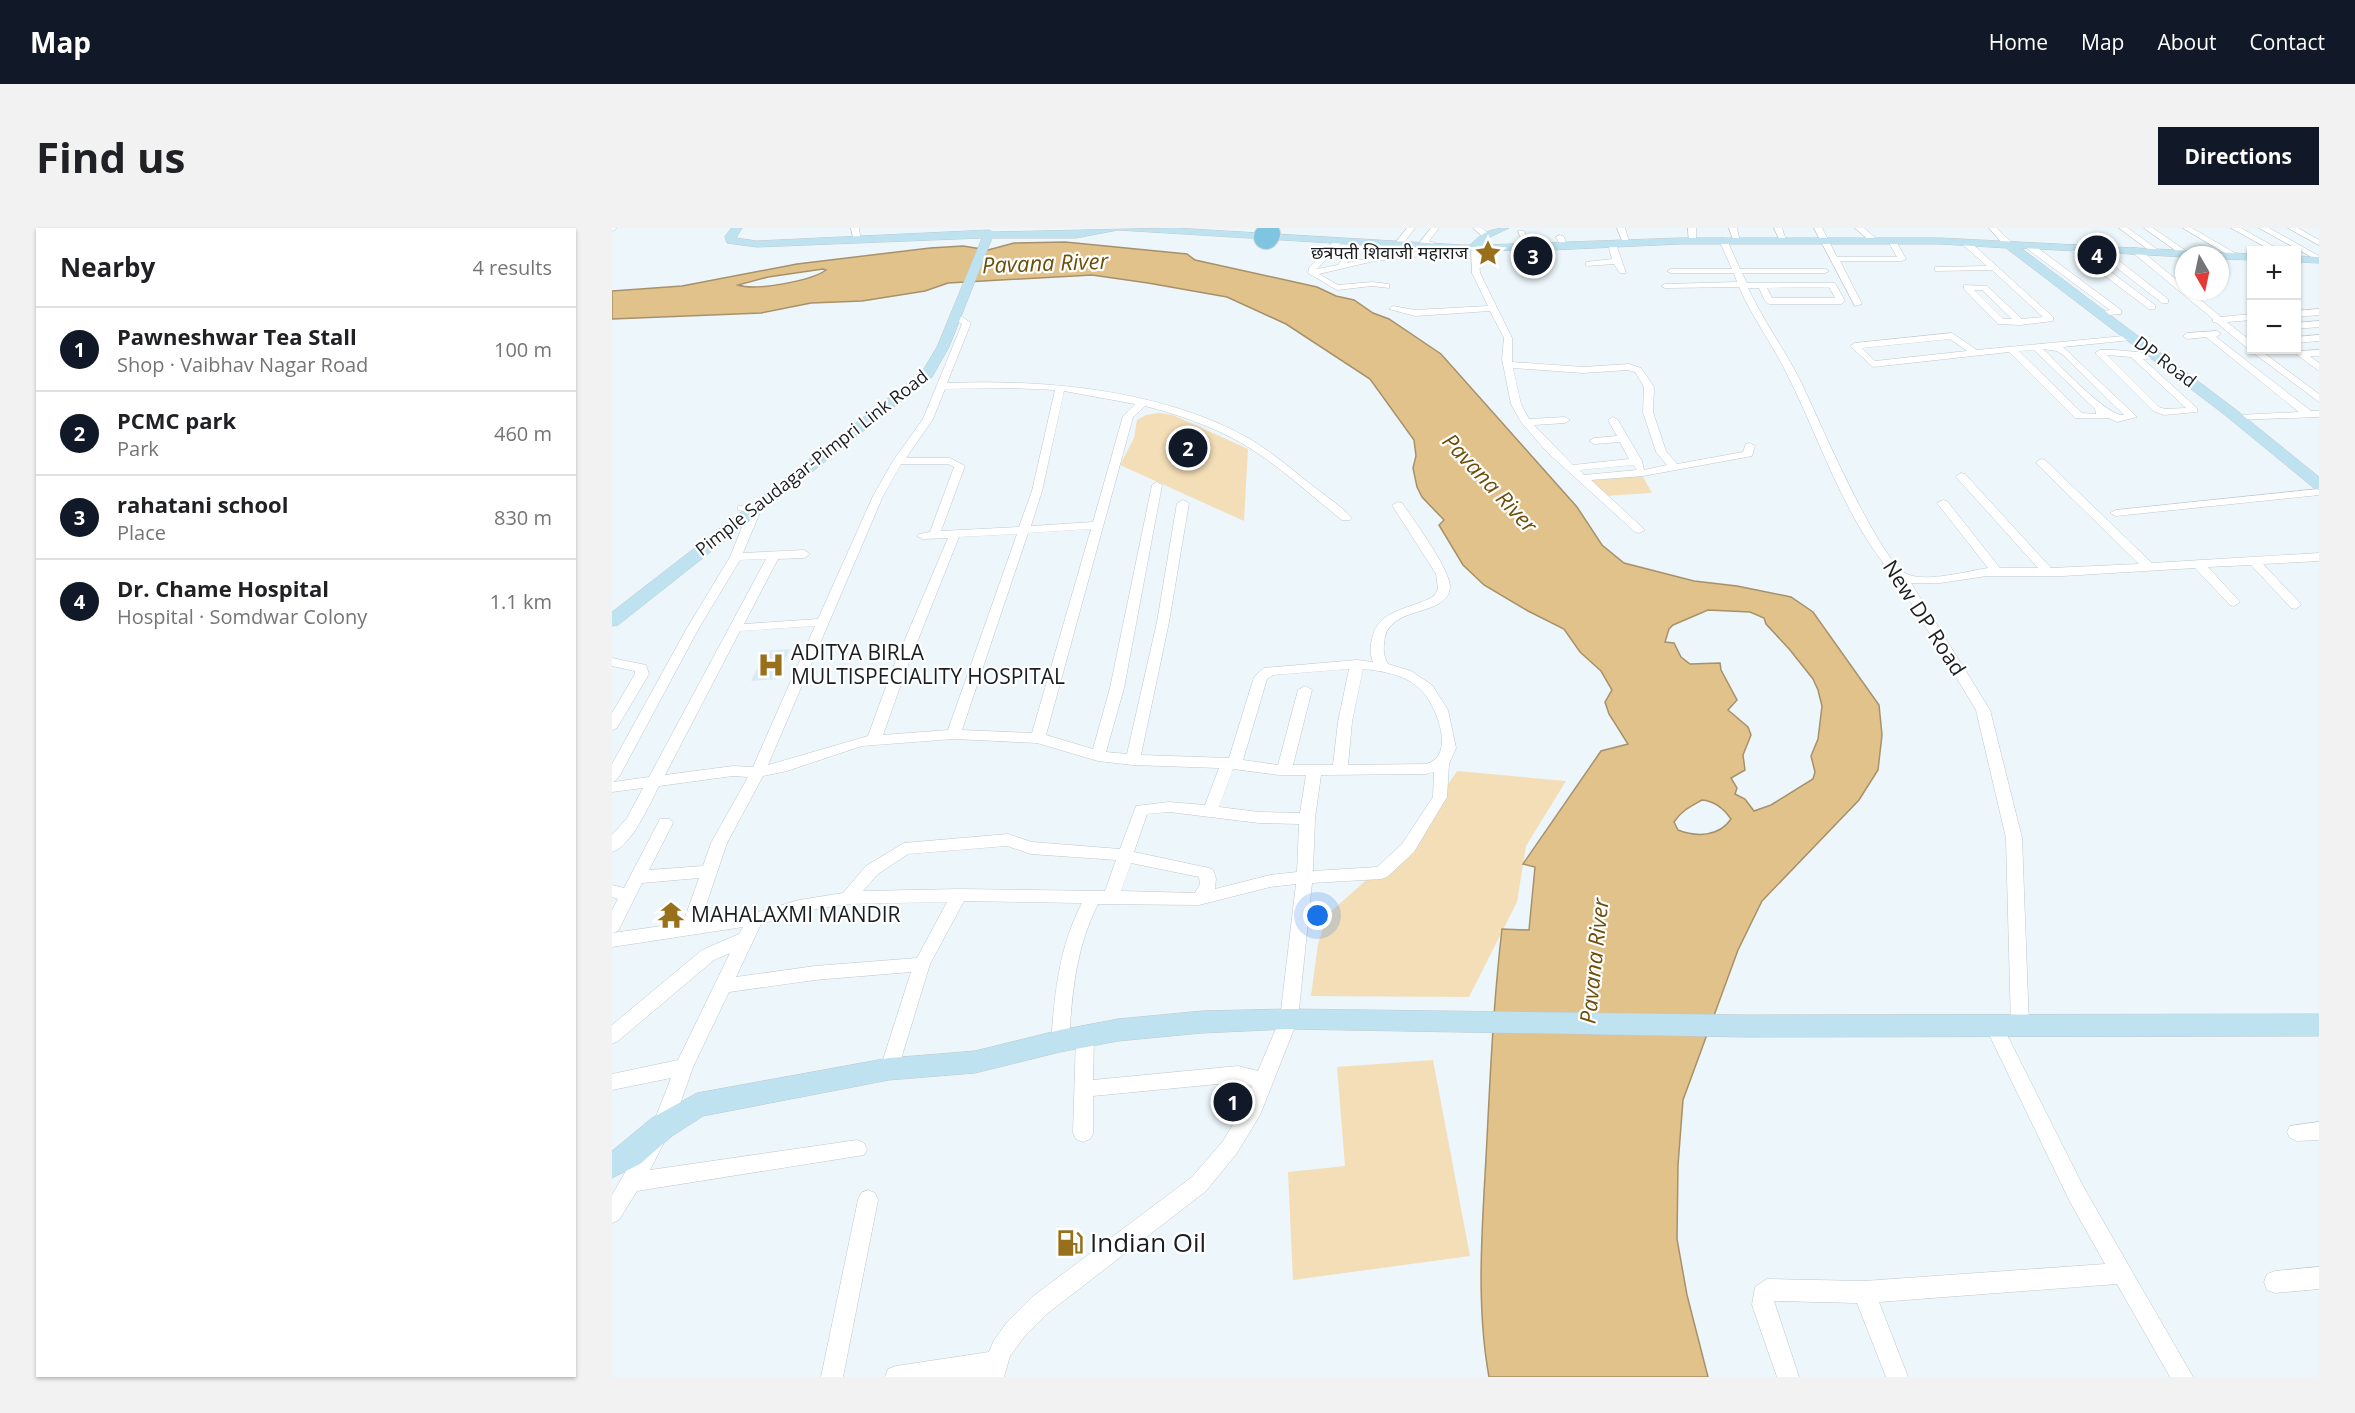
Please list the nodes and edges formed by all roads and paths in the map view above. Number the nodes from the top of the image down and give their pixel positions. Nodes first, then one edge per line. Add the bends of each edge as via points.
1 (737, 228) edge
2 (747, 228) edge
3 (1121, 228) edge
4 (1144, 228) edge
5 (1399, 228) edge
6 (1411, 228) edge
7 (1430, 228) edge
8 (1435, 228) edge
9 (1477, 228) edge
10 (1504, 228) edge
11 (1622, 228) edge
12 (1692, 228) edge
13 (1733, 228) edge
14 (1778, 228) edge
15 (1818, 228) edge
16 (1858, 228) edge
17 (1993, 228) edge
18 (2123, 228) edge
19 (2148, 228) edge
20 (2187, 228) edge
21 (2235, 228) edge
22 (2263, 228) edge
23 (2292, 228) edge
24 (1110, 229) edge
25 (958, 230) edge
26 (1045, 232) edge
27 (1521, 233) dead end
28 (857, 235) edge
29 (1267, 236) junction
30 (1486, 236) junction
31 (982, 237) junction
32 (1724, 240) junction
33 (1737, 240) junction
34 (1339, 241) junction
35 (1395, 241) junction
36 (1693, 241) junction
37 (1784, 241) junction
38 (1824, 241) junction
39 (1875, 241) junction
40 (1892, 241) junction
41 (1358, 242) junction
42 (1965, 242) junction
43 (2212, 242) junction
44 (1627, 243) junction
45 (2319, 243) edge
46 (1425, 244) junction
47 (1612, 244) junction
48 (2008, 244) junction
49 (2028, 244) junction
50 (2173, 245) joint
51 (2269, 246) edge
52 (1471, 247) junction
53 (1529, 247) junction
54 (2072, 247) junction
55 (2097, 248) junction
56 (2134, 250) junction
57 (2157, 252) junction
58 (2175, 253) edge
59 (2229, 256) edge
60 (2236, 256) junction
61 (2247, 257) edge
62 (1834, 259) junction
63 (2301, 259) edge
64 (2319, 260) edge
65 (1616, 261) junction
66 (1589, 264) dead end
67 (1340, 267) junction
68 (1993, 268) junction
69 (1623, 271) dead end
70 (1671, 271) dead end
71 (1737, 271) junction
72 (1825, 271) dead end
73 (1312, 273) junction
74 (1946, 277) dead end
75 (1761, 285) junction
76 (1386, 286) dead end
77 (1665, 286) dead end
78 (1745, 289) junction
79 (957, 296) junction
80 (1766, 296) junction
81 (2165, 301) dead end
82 (1857, 304) dead end
83 (2152, 307) dead end
84 (1393, 309) dead end
85 (1494, 309) junction
86 (2319, 312) edge
87 (2100, 314) junction
88 (2301, 314) edge
89 (955, 316) junction
90 (2247, 317) edge
91 (2216, 320) junction
92 (2020, 322) junction
93 (2319, 322) edge
94 (2301, 325) edge
95 (2234, 333) junction
96 (2208, 335) junction
97 (2187, 336) dead end
98 (2131, 337) junction
99 (2319, 338) edge
100 (2301, 340) edge
101 (2247, 343) edge
102 (2035, 349) junction
103 (2013, 350) junction
104 (2301, 352) edge
105 (2319, 353) edge
106 (1976, 354) junction
107 (2261, 354) edge
108 (2301, 354) edge
109 (2146, 355) junction
110 (1509, 365) junction
111 (926, 367) junction
112 (950, 368) junction
113 (2319, 368) edge
114 (942, 386) junction
115 (1060, 388) junction
116 (2319, 399) edge
117 (1142, 403) junction
118 (2308, 414) junction
119 (2319, 414) edge
120 (2238, 418) junction
121 (1565, 420) dead end
122 (1613, 420) dead end
123 (1526, 422) junction
124 (1624, 439) junction
125 (1594, 441) dead end
126 (1750, 446) dead end
127 (898, 461) junction
128 (1637, 461) junction
129 (2041, 462) dead end
130 (1673, 466) junction
131 (1571, 468) junction
132 (1643, 473) junction
133 (1961, 476) dead end
134 (1582, 478) junction
135 (1157, 485) dead end
136 (2319, 485) edge
137 (2319, 492) edge
138 (1943, 502) dead end
139 (1183, 503) dead end
140 (1398, 505) dead end
141 (749, 509) junction
142 (2116, 513) dead end
143 (1346, 518) dead end
144 (1098, 525) junction
145 (1639, 530) dead end
146 (1024, 531) junction
147 (955, 534) junction
148 (804, 554) dead end
149 (774, 555) junction
150 (736, 557) junction
151 (2319, 557) edge
152 (2254, 561) junction
153 (2198, 564) junction
154 (2149, 567) junction
155 (1997, 572) junction
156 (2049, 572) junction
157 (1901, 576) junction
158 (2234, 602) dead end
159 (2295, 605) dead end
160 (612, 608) edge
161 (612, 621) edge
162 (823, 622) junction
163 (744, 628) dead end
164 (612, 662) edge
165 (1357, 664) junction
166 (1382, 665) junction
167 (1305, 690) dead end
168 (612, 725) edge
169 (954, 734) junction
170 (1038, 738) junction
171 (874, 740) junction
172 (1098, 756) junction
173 (1133, 760) junction
174 (1232, 763) junction
175 (1442, 764) junction
176 (1284, 770) junction
177 (1314, 770) junction
178 (1340, 770) junction
179 (758, 772) junction
180 (612, 777) edge
181 (652, 783) junction
182 (612, 787) edge
183 (1211, 809) junction
184 (1307, 818) junction
185 (665, 823) dead end
186 (612, 846) edge
187 (1126, 855) junction
188 (709, 870) junction
189 (638, 877) junction
190 (1305, 877) junction
191 (620, 893) edge
192 (959, 895) junction
193 (848, 898) junction
194 (1093, 898) junction
195 (1111, 898) junction
196 (1199, 899) junction
197 (755, 918) junction
198 (612, 926) edge
199 (689, 930) junction
200 (745, 939) junction
201 (612, 940) edge
202 (922, 964) junction
203 (725, 985) junction
204 (1289, 1019) junction
205 (1995, 1026) junction
206 (2020, 1026) junction
207 (2319, 1026) edge
208 (612, 1036) edge
209 (1085, 1036) junction
210 (1060, 1041) junction
211 (684, 1067) junction
212 (889, 1069) junction
213 (1264, 1081) junction
214 (612, 1082) edge
215 (1084, 1089) junction
216 (662, 1127) junction
217 (2319, 1131) edge
218 (2297, 1132) dead end
219 (1083, 1133) dead end
220 (857, 1149) dead end
221 (612, 1165) edge
222 (632, 1182) junction
223 (868, 1200) dead end
224 (612, 1213) edge
225 (2123, 1273) junction
226 (2319, 1278) edge
227 (2275, 1281) dead end
228 (1864, 1292) junction
229 (994, 1369) edge
230 (832, 1377) edge
231 (896, 1377) edge
232 (1788, 1377) edge
233 (1897, 1377) edge
234 (2182, 1377) edge

1 - 28 street via 729,239 743,244
2 - 28 street via 740,239
3 - 29 street
4 - 29 street
5 - 35 street
6 - 35 street
7 - 46 street
8 - 46 street
9 - 30 street
10 - 30 street
11 - 44 street
12 - 36 street
13 - 33 street
14 - 37 street
15 - 38 street
16 - 39 street
17 - 48 street
18 - 57 street
19 - 50 street
20 - 43 street
21 - 51 street
22 - 64 street
23 - 45 street
24 - 26 street via 1076,235
25 - 28 street
25 - 31 street
26 - 31 street
27 - 53 street
28 - 31 street
29 - 34 street
29 - 35 street
30 - 52 street
31 - 79 street, Pimple Saudagar-Pimpri Link Road
32 - 33 street
32 - 36 street
32 - 71 street, New DP Road
33 - 37 street
34 - 41 street
34 - 73 street
35 - 46 street
36 - 44 street
37 - 38 street
38 - 39 street
38 - 62 street
39 - 40 street
40 - 42 street
40 - 62 street via 1902,259
41 - 46 street
41 - 67 street
42 - 48 street
42 - 68 street
43 - 50 street
43 - 60 street
44 - 47 street
46 - 52 street
46 - 67 street via 1419,254
47 - 53 street via 1562,242
47 - 65 street
48 - 49 street
48 - 87 street, DP Road
49 - 54 street
49 - 87 street via 2118,312
52 - 53 street
52 - 85 street via 1476,273
54 - 55 street
54 - 83 street
55 - 56 street
55 - 81 street
56 - 57 street
56 - 91 street
57 - 58 street
59 - 60 street
60 - 61 street
62 - 82 street
63 - 64 street
65 - 66 street
65 - 69 street
67 - 73 street
68 - 74 street via 1935,266
68 - 92 street via 2050,319
70 - 71 street
71 - 72 street
71 - 78 street, New DP Road
73 - 76 street via 1337,288
75 - 78 street
75 - 80 street
75 - 80 street via 1832,285 1841,301 1769,301
77 - 78 street
78 - 80 street
78 - 157 street, New DP Road via 1794,378 1849,495 1885,559
79 - 89 street, Pimple Saudagar-Pimpri Link Road
79 - 111 street, Pimple Saudagar-Pimpri Link Road
84 - 85 street via 1415,314
85 - 110 street via 1508,338
86 - 88 street
87 - 98 street, DP Road
88 - 93 street
89 - 111 street, Pimple Saudagar-Pimpri Link Road
89 - 112 street via 967,323
90 - 91 street
91 - 95 street
92 - 92 street via 1984,288 1967,287 2001,322
93 - 94 street
95 - 96 street
95 - 101 street
96 - 97 street
96 - 118 street
98 - 102 street
98 - 109 street, DP Road
99 - 100 street
102 - 102 street via 2102,410 2117,419 2133,417 2059,348
102 - 103 street
102 - 103 street via 2105,417 2079,416
103 - 106 street
104 - 105 street
106 - 106 street via 1873,364 1855,346 1952,336
107 - 116 street
108 - 113 street
109 - 109 street via 2100,353 2156,410 2194,410
109 - 120 street, DP Road
110 - 123 street via 1515,404
110 - 130 street via 1638,370 1648,387 1648,412 1661,452
111 - 112 street
111 - 141 street, Pimple Saudagar-Pimpri Link Road via 918,384
112 - 114 street
114 - 115 street
114 - 127 street via 928,419
115 - 117 street
115 - 146 street
117 - 143 street via 1184,413 1251,444
117 - 144 street via 1128,416
118 - 119 street
118 - 120 street
120 - 136 street, DP Road
121 - 123 street
122 - 124 street
123 - 131 street
124 - 125 street
124 - 128 street
126 - 130 street via 1748,454
127 - 147 street via 950,461 960,465 929,536
127 - 162 street via 878,496
128 - 131 street
128 - 132 street
129 - 154 street
130 - 132 street
131 - 134 street
132 - 134 street
133 - 156 street
134 - 145 street
135 - 172 street via 1117,688
137 - 142 street
138 - 155 street
139 - 173 street via 1163,622
140 - 166 street via 1445,585 1435,602 1399,613 1383,624 1377,642
141 - 150 street
141 - 160 street, Pimple Saudagar-Pimpri Link Road
141 - 161 street, Pimple Saudagar-Pimpri Link Road
144 - 146 street
144 - 170 street
146 - 147 street
146 - 169 street
147 - 171 street
148 - 149 street
149 - 150 street
149 - 181 street
150 - 180 street
151 - 152 street
152 - 153 street
152 - 159 street
153 - 154 street
153 - 158 street
154 - 156 street
155 - 156 street
155 - 157 street via 1940,579
157 - 206 street, New DP Road via 1983,710 2013,838
162 - 163 street
162 - 179 street
164 - 168 street via 641,668 642,674
165 - 166 street
165 - 174 street via 1264,673
165 - 178 street
166 - 175 street via 1416,678 1433,694 1448,729 1450,752
167 - 176 street
169 - 170 street
169 - 171 street
170 - 172 street
171 - 179 street
172 - 173 street
173 - 174 street
174 - 176 street
174 - 183 street
175 - 178 street via 1426,770
175 - 190 street via 1440,797 1408,848 1381,873
176 - 177 street
177 - 178 street
177 - 184 street
179 - 181 street via 733,771
179 - 188 street via 719,843
181 - 182 street
181 - 186 street via 633,820
183 - 184 street via 1252,817
183 - 187 street via 1141,810
184 - 190 street
185 - 189 street
187 - 193 street via 1031,848 1008,840 904,849 872,870
187 - 195 street
187 - 196 street via 1208,874 1208,885
188 - 189 street
188 - 199 street
189 - 191 street
190 - 196 street
190 - 204 street
191 - 198 street
192 - 193 street
192 - 194 street
192 - 202 street
193 - 197 street
194 - 195 street
194 - 210 street via 1072,940 1065,966
195 - 196 street
197 - 199 street
197 - 200 street
199 - 201 street
200 - 203 street
200 - 208 street via 708,955
202 - 203 street
202 - 212 street
203 - 211 street
204 - 205 street
204 - 209 street via 1202,1022
204 - 213 street
205 - 206 street
205 - 225 street via 2077,1195
206 - 207 street
209 - 210 street
209 - 215 street
210 - 212 street via 975,1062
211 - 214 street
211 - 216 street
212 - 216 street via 697,1105
213 - 215 street via 1238,1074
213 - 229 street via 1230,1147 1199,1184 1040,1305 1002,1348
215 - 219 street
216 - 221 street
216 - 222 street
217 - 218 street
220 - 222 street
222 - 224 street
223 - 230 street
225 - 228 street
225 - 234 street
226 - 227 street
228 - 232 street via 1773,1288 1764,1292 1763,1305
228 - 233 street
229 - 231 street

